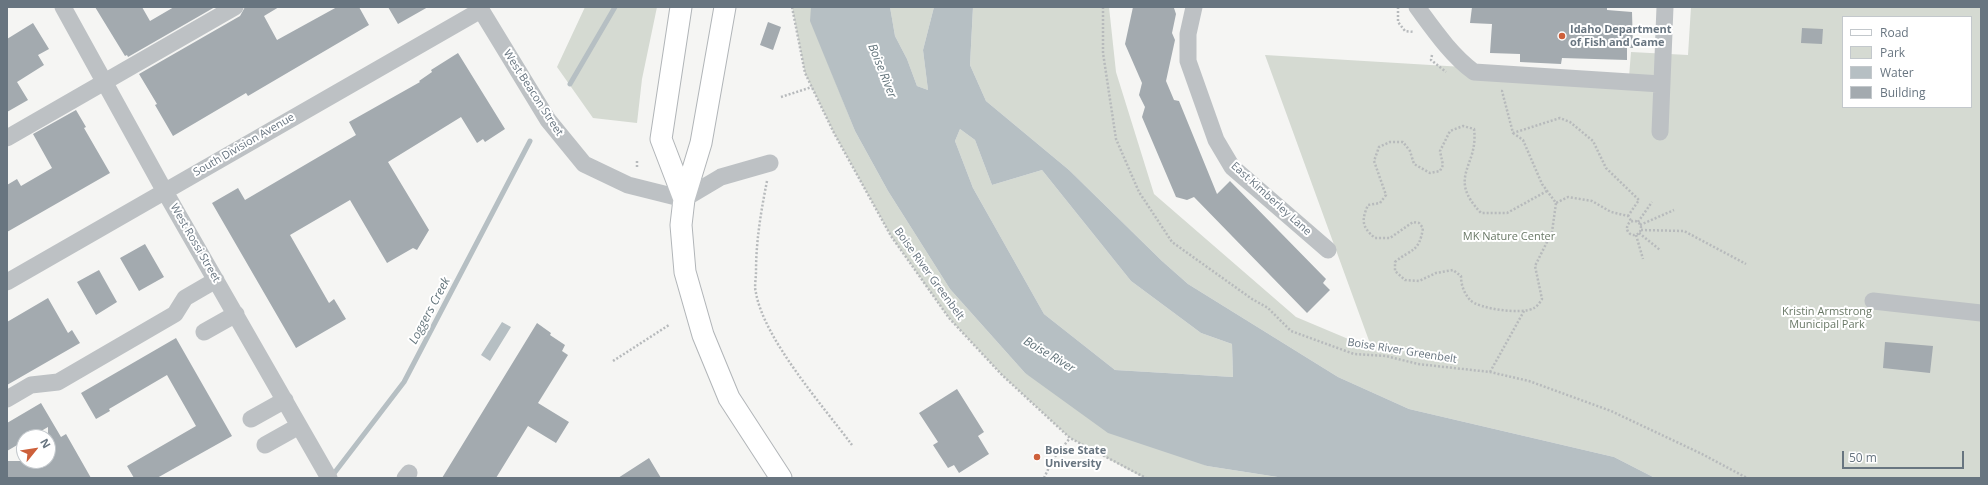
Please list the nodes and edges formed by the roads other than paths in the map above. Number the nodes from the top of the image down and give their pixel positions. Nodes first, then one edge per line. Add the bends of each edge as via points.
1 (63, 7) edge
2 (235, 7) edge
3 (681, 7) edge
4 (725, 7) edge
5 (1194, 7) edge
6 (1417, 7) edge
7 (1665, 7) edge
8 (480, 8) edge
9 (105, 82) junction
10 (1662, 84) junction
11 (1660, 132) dead end
12 (7, 138) edge
13 (770, 163) road end
14 (164, 190) junction
15 (684, 199) junction
16 (1328, 250) dead end
17 (216, 280) junction
18 (7, 282) edge
19 (1873, 301) dead end
20 (1981, 313) edge
21 (236, 314) junction
22 (204, 332) dead end
23 (7, 399) edge
24 (285, 400) junction
25 (251, 419) dead end
26 (299, 426) junction
27 (266, 445) dead end
28 (329, 478) edge
29 (781, 478) edge

1 - 9 street, West Rossi Street
2 - 9 street
3 - 15 main road via 661,139
4 - 15 main road via 702,143
5 - 16 street, East Kimberley Lane via 1188,34 1188,61 1216,140 1232,167
6 - 10 street via 1439,37 1464,65 1474,72
7 - 10 street
8 - 14 street, South Division Avenue
8 - 15 street, West Beacon Street via 548,120 584,164 628,185
9 - 12 street
9 - 14 street, West Rossi Street
10 - 11 street
13 - 15 street via 721,177
14 - 17 street, West Rossi Street
14 - 18 street, South Division Avenue
15 - 29 main road via 681,225 685,272 703,335 729,398
17 - 21 street, West Rossi Street
17 - 23 street via 186,298 175,314 58,382 31,386
19 - 20 street
21 - 22 street
21 - 24 street, West Rossi Street
24 - 25 street
24 - 26 street, West Rossi Street
26 - 27 street
26 - 28 street, West Rossi Street

